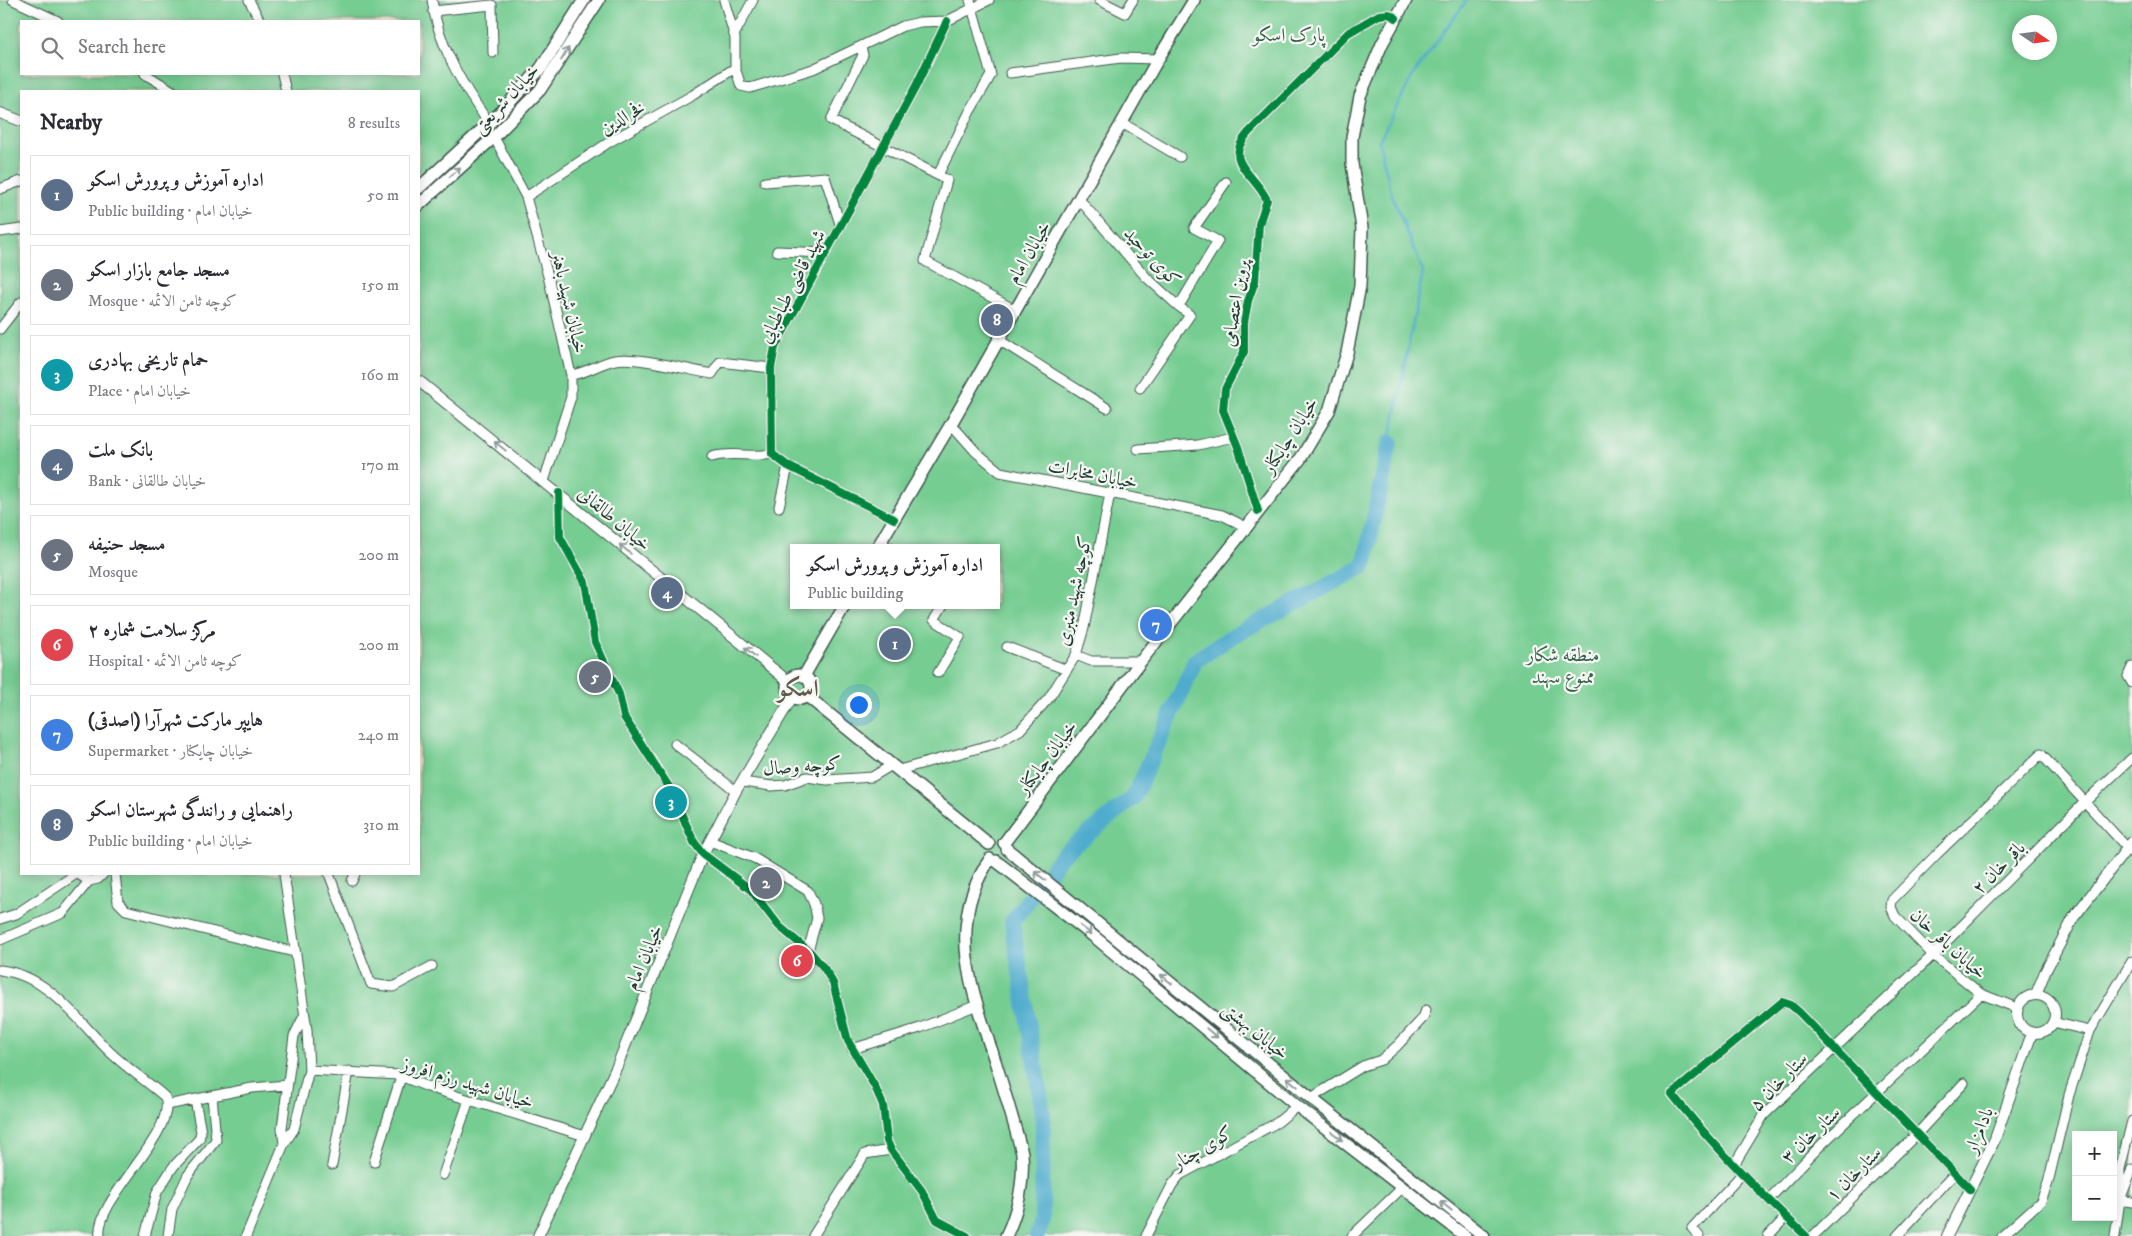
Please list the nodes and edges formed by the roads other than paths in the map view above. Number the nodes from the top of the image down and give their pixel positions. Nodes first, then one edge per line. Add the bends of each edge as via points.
1 (13, 0) edge
2 (249, 0) edge
3 (432, 0) edge
4 (584, 0) edge
5 (599, 0) edge
6 (724, 0) edge
7 (753, 0) edge
8 (989, 0) edge
9 (1099, 0) edge
10 (1133, 0) edge
11 (1194, 0) edge
12 (1406, 0) edge
13 (972, 3) edge
14 (433, 10) junction
15 (1396, 18) junction
16 (56, 20) edge
17 (259, 20) edge
18 (947, 21) junction
19 (734, 35) junction
20 (861, 48) junction
21 (493, 53) dead end
22 (1158, 59) junction
23 (735, 68) junction
24 (1010, 73) dead end
25 (146, 75) edge
26 (282, 75) edge
27 (171, 90) edge
28 (286, 90) edge
29 (0, 113) edge
30 (20, 122) edge
31 (489, 123) junction
32 (1122, 124) junction
33 (494, 136) junction
34 (883, 146) junction
35 (1180, 157) dead end
36 (938, 175) junction
37 (20, 180) edge
38 (765, 182) dead end
39 (1226, 182) dead end
40 (420, 187) edge
41 (0, 189) edge
42 (526, 197) junction
43 (1079, 199) junction
44 (420, 204) edge
45 (840, 224) junction
46 (20, 229) edge
47 (0, 232) edge
48 (776, 250) dead end
49 (825, 253) junction
50 (20, 303) edge
51 (1177, 305) junction
52 (1015, 310) junction
53 (0, 329) edge
54 (998, 340) junction
55 (770, 368) junction
56 (571, 375) junction
57 (420, 382) edge
58 (1140, 388) dead end
59 (1107, 408) dead end
60 (951, 424) junction
61 (1233, 437) junction
62 (1138, 449) dead end
63 (772, 454) junction
64 (712, 457) dead end
65 (788, 466) junction
66 (544, 481) junction
67 (559, 493) junction
68 (1110, 493) junction
69 (779, 507) dead end
70 (1258, 511) junction
71 (894, 519) junction
72 (1246, 527) junction
73 (883, 544) edge
74 (843, 609) edge
75 (941, 609) edge
76 (1007, 647) dead end
77 (1076, 655) junction
78 (1141, 661) junction
79 (2132, 667) edge
80 (1067, 670) junction
81 (938, 673) dead end
82 (804, 676) junction
83 (789, 682) junction
84 (2132, 683) edge
85 (792, 696) junction
86 (807, 696) junction
87 (675, 744) dead end
88 (2132, 758) edge
89 (895, 767) junction
90 (739, 786) junction
91 (2086, 802) junction
92 (710, 841) junction
93 (989, 844) junction
94 (1005, 846) junction
95 (2130, 847) edge
96 (703, 854) junction
97 (993, 860) junction
98 (75, 875) edge
99 (79, 875) edge
100 (102, 875) edge
101 (115, 875) edge
102 (284, 875) edge
103 (330, 875) edge
104 (88, 881) junction
105 (0, 919) edge
106 (0, 940) edge
107 (808, 951) junction
108 (294, 952) junction
109 (1933, 955) junction
110 (2132, 960) edge
111 (432, 966) dead end
112 (0, 970) edge
113 (1981, 994) junction
114 (2036, 994) junction
115 (977, 1005) junction
116 (2017, 1008) junction
117 (1426, 1010) dead end
118 (304, 1016) junction
119 (2053, 1022) junction
120 (2090, 1031) junction
121 (2032, 1033) junction
122 (1833, 1047) junction
123 (852, 1049) junction
124 (309, 1070) junction
125 (349, 1071) junction
126 (401, 1077) junction
127 (1964, 1083) dead end
128 (287, 1085) junction
129 (1877, 1093) junction
130 (212, 1096) junction
131 (1311, 1098) junction
132 (194, 1100) junction
133 (470, 1100) junction
134 (168, 1105) junction
135 (1297, 1106) junction
136 (2132, 1121) edge
137 (1917, 1134) junction
138 (585, 1136) junction
139 (284, 1144) junction
140 (891, 1150) junction
141 (374, 1162) dead end
142 (332, 1165) dead end
143 (1734, 1165) junction
144 (2132, 1169) edge
145 (1955, 1173) junction
146 (1742, 1174) junction
147 (443, 1175) dead end
148 (1403, 1187) junction
149 (1970, 1189) junction
150 (1768, 1200) junction
151 (2120, 1200) junction
152 (2132, 1202) edge
153 (1786, 1217) junction
154 (1355, 1235) edge
155 (100, 1236) edge
156 (145, 1236) edge
157 (168, 1236) edge
158 (246, 1236) edge
159 (538, 1236) edge
160 (813, 1236) edge
161 (967, 1236) edge
162 (1006, 1236) edge
163 (1146, 1236) edge
164 (1465, 1236) edge
165 (1484, 1236) edge
166 (1699, 1236) edge
167 (1768, 1236) edge
168 (1806, 1236) edge
169 (1813, 1236) edge
170 (1897, 1236) edge
171 (1947, 1236) edge
172 (2002, 1236) edge
173 (2115, 1236) edge

1 - 16 street
2 - 17 street
3 - 14 street
4 - 31 main road, خیابان شریعتی via 542,68
33 -> 5 main road, خیابان شریعتی via 540,90
6 - 19 street
7 - 19 street
8 - 13 street
9 - 10 street via 1125,13
11 - 22 main road, خیابان امام
12 - 15 main road, خیابان چایکنار
13 - 18 street
13 - 36 street via 991,75
14 - 21 street via 492,5
14 - 31 street via 446,50 470,98
15 - 61 street, پروین اعتصامی via 1389,14 1379,15 1348,33 1241,141 1237,150 1238,161 1267,200 1259,224 1255,281 1244,323 1244,352 1225,389 1223,410
15 - 70 main road, خیابان چایکنار via 1360,96 1352,137 1352,164 1362,228 1360,286 1347,354 1329,411 1301,458
18 - 20 street via 903,26
18 - 34 street, شهید قاضی طباطبایی
19 - 23 street
20 - 23 street via 813,70 750,88 741,86
20 - 34 street via 863,56 831,120
22 - 24 street via 1121,58
22 - 32 main road, خیابان امام
23 - 42 street, فخرالدین via 611,141
25 - 27 street
26 - 28 street
29 - 30 street
31 - 40 main road, خیابان شریعتی
32 - 35 street
32 - 43 main road, خیابان امام
33 - 42 street, خیابان شهید باهنر
44 -> 33 main road, خیابان شریعتی
34 - 36 street
34 - 45 street, شهید قاضی طباطبایی
36 - 52 street via 947,180 925,261
37 - 41 street
38 - 45 street via 825,176
39 - 51 street, کوی توحید via 1194,228 1218,241
42 - 56 street, خیابان شهید باهنر
43 - 51 street, کوی توحید via 1146,276
43 - 52 main road, خیابان امام
45 - 49 street, شهید قاضی طباطبایی
46 - 47 street
48 - 49 street
49 - 55 street, شهید قاضی طباطبایی via 775,347
50 - 53 street
51 - 58 street via 1190,315
52 - 54 main road, خیابان امام
54 - 59 street
54 - 60 main road, خیابان امام
55 - 56 street via 720,362 712,374 615,360 592,371
55 - 63 street, شهید قاضی طباطبایی
56 - 66 street, خیابان شهید باهنر via 571,397
66 -> 57 street, خیابان طالقانی
60 - 68 street, خیابان مخابرات via 976,452 1000,472
60 - 71 main road, خیابان امام
61 - 62 street via 1198,445
61 - 70 street, پروین اعتصامی
63 - 64 street
63 - 65 street
65 - 69 street
65 - 71 street
66 - 67 street, خیابان طالقانی
83 -> 67 street, خیابان طالقانی
67 - 96 street via 560,537 585,582 595,642 619,694 624,717 669,787 694,842
68 - 72 street, خیابان مخابرات via 1222,515
68 - 77 street, کوچه شهید منبری
70 - 72 main road, خیابان چایکنار
71 - 73 main road, خیابان امام
72 - 78 main road, خیابان چایکنار
74 - 82 main road
75 - 81 street via 934,620 960,637
76 - 80 street
77 - 78 street via 1091,661
77 - 80 street, کوچه شهید منبری
78 - 94 main road, خیابان چایکنار
79 - 84 street via 2128,676
80 - 89 street, کوچه شهید منبری via 1049,698 1020,730 997,743
82 - 83 main road via 797,676
82 - 86 main road via 811,685
83 - 85 main road via 788,690
85 - 86 main road via 800,699
85 - 90 street, خیابان امام
86 - 89 main road
87 - 90 street
88 - 91 street, باقر خان ۲
89 - 90 street, کوچه وصال via 872,777 827,780 807,777 790,784
89 - 93 main road
90 - 92 street, خیابان امام
91 - 95 street
91 - 109 street, باقر خان ۲
91 - 109 street, خیابان باقر خان via 2041,754 1930,860 1892,900 1891,907 1895,916
92 - 96 street, خیابان امام
92 - 107 street via 754,858 808,891 817,918
93 - 94 main road via 998,840
93 - 97 main road via 987,853
94 - 97 main road via 1004,857
131 -> 94 main road, خیابان بهشتی
95 - 114 street via 2074,917
96 - 107 street via 751,890 779,926
96 - 138 street, خیابان امام via 621,1057
97 - 115 main road via 982,871 966,919 966,944
97 -> 135 main road, خیابان بهشتی via 1097,939
98 - 105 street via 16,914
99 - 104 street
100 - 104 street
101 - 108 street via 118,902 126,910
102 - 108 street
103 - 111 street via 371,984 393,987
104 - 106 street via 63,913
107 - 123 street via 833,983
108 - 118 street
109 - 113 street, خیابان باقر خان
109 - 122 street, باقر خان ۲
110 - 120 street
112 - 134 street via 39,982 63,1002 111,1053 165,1097
113 - 116 street, خیابان باقر خان
113 - 129 street, ستار خان ۳
114 - 116 street via 2025,998
114 - 119 street via 2052,1004 2055,1009
115 - 123 street via 920,1028
115 - 162 main road via 1022,1152 1020,1198
116 - 121 street via 2021,1026
117 - 131 street via 1423,1018 1381,1060 1363,1066
118 - 124 street
118 - 128 street via 294,1036
119 - 120 street
119 - 121 street via 2044,1031
120 - 172 street via 2041,1201
121 - 149 street, بادامزار via 1995,1138
122 - 129 street
122 - 143 street, ستار خان ۵ via 1764,1115
122 - 143 street via 1791,1005 1782,1002 1672,1094
123 - 140 street via 883,1106
124 - 125 street, خیابان شهید رزم افروز
124 - 139 street via 294,1129
125 - 126 street, خیابان شهید رزم افروز
125 - 142 street
126 - 133 street, خیابان شهید رزم افروز
126 - 141 street
127 - 137 street, ستارخان ۱
128 - 130 street
128 - 139 street via 282,1128
129 - 137 street
129 - 150 street, ستار خان ۳
130 - 132 street
130 - 157 street via 216,1140 188,1175 172,1209
165 -> 131 main road, خیابان بهشتی
132 - 134 street
132 - 156 street via 201,1132 157,1192
133 - 138 street, خیابان شهید رزم افروز
133 - 147 street
134 - 155 street via 161,1127 102,1221
135 -> 148 main road, خیابان بهشتی
135 - 163 street, کوی چنار via 1278,1122 1180,1175
136 - 151 street via 2120,1169
137 - 145 street
137 - 169 street, ستارخان ۱
138 - 159 street, خیابان امام
139 - 158 street
140 - 160 street via 864,1154
140 - 161 street via 922,1191 937,1220
143 - 146 street
144 - 151 street
145 - 149 street
145 - 170 street
146 - 150 street
146 - 166 street via 1692,1228
148 - 154 street
148 - 164 main road, خیابان بهشتی
149 - 171 street, بادامزار
150 - 153 street
151 - 152 street
151 - 173 street
153 - 167 street
153 - 168 street

